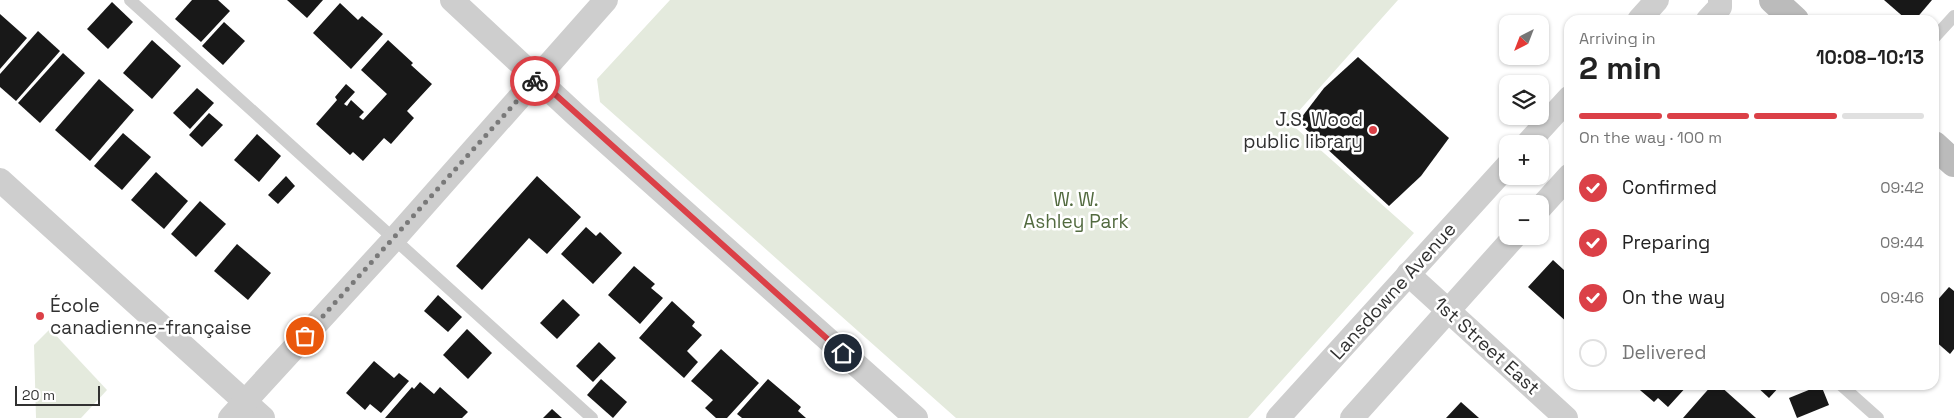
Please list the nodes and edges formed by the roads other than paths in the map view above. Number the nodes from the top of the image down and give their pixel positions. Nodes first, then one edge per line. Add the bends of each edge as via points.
1 (130, 0) edge
2 (452, 0) edge
3 (606, 0) edge
4 (1657, 0) edge
5 (1720, 0) edge
6 (1773, 0) edge
7 (1644, 15) edge
8 (1712, 15) edge
9 (1790, 15) edge
10 (1954, 16) edge
11 (1939, 32) edge
12 (537, 78) junction
13 (1564, 103) edge
14 (1535, 135) edge
15 (1939, 150) edge
16 (1954, 163) edge
17 (1499, 175) edge
18 (0, 180) edge
19 (1564, 182) edge
20 (1549, 198) edge
21 (394, 238) junction
22 (1506, 245) edge
23 (1408, 274) junction
24 (1448, 311) junction
25 (1847, 390) edge
26 (238, 410) edge
27 (263, 418) edge
28 (592, 418) edge
29 (916, 418) edge
30 (1278, 418) edge
31 (1352, 418) edge
32 (1566, 418) edge
33 (1878, 418) edge

1 - 21 lane
2 - 12 street
3 - 12 street
4 - 7 street
5 - 8 street via 1720,6
6 - 9 main road
10 - 11 lane
12 - 21 street
12 - 29 street
13 - 14 street
15 - 16 main road
17 - 23 street, Lansdowne Avenue
18 - 26 street
19 - 20 street
21 - 26 street
21 - 28 lane
22 - 24 street
23 - 24 street, 1st Street East
23 - 30 street, Lansdowne Avenue
24 - 31 street
24 - 32 street, 1st Street East
25 - 33 lane
26 - 27 street

